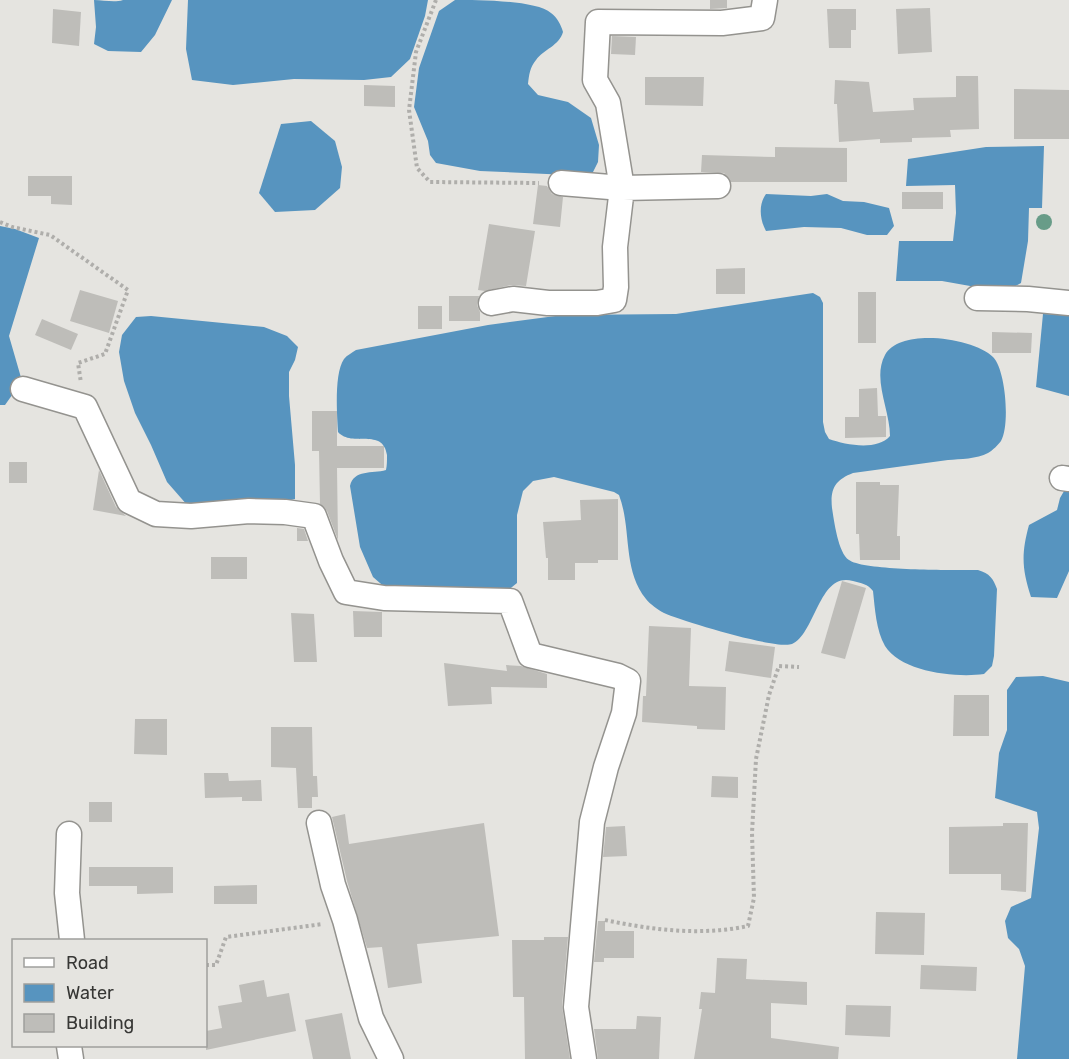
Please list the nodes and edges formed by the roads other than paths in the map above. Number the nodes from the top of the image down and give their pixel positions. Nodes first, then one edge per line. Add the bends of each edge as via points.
1 (765, 0) edge
2 (561, 183) road end
3 (718, 186) dead end
4 (622, 188) junction
5 (977, 298) dead end
6 (491, 303) dead end
7 (1069, 303) edge
8 (23, 389) dead end
9 (319, 823) dead end
10 (69, 834) dead end
11 (72, 939) edge
12 (391, 1059) edge
13 (584, 1059) edge

1 - 4 street via 762,18 722,23 598,22 595,80 609,103
2 - 4 street
3 - 4 street
4 - 6 street via 614,300 548,303 513,299
5 - 7 street
8 - 13 street via 85,407 129,501 156,514 191,516 249,511 314,516 346,592 384,598 510,601 530,655 628,681 624,713 592,822 576,1007
9 - 12 street via 371,1018
10 - 11 street via 67,893

